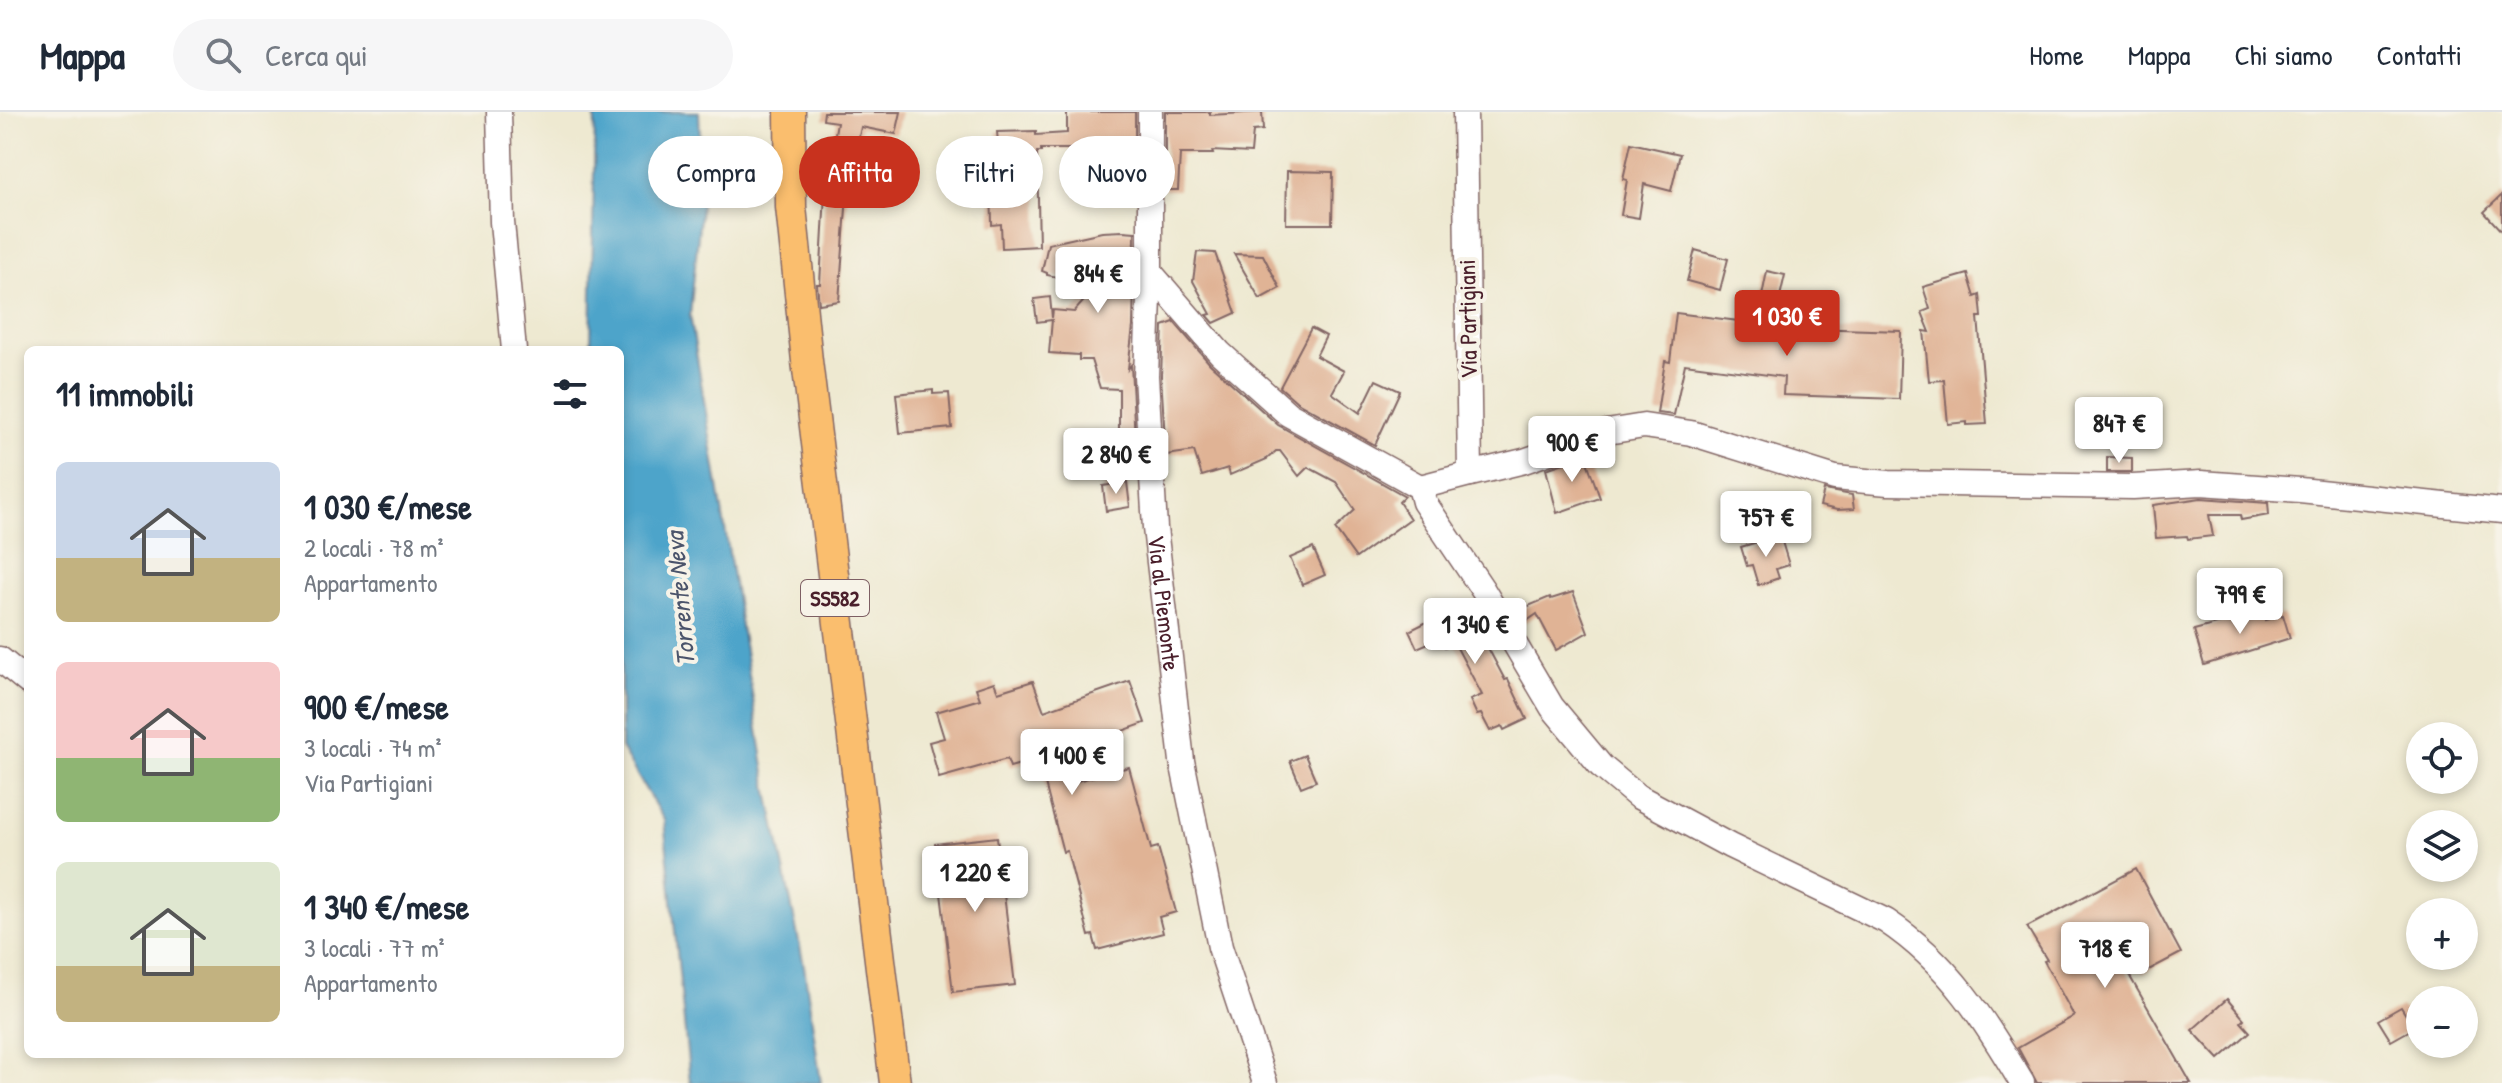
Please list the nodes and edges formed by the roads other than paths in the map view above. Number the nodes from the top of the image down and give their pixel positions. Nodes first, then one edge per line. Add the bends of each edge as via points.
1 (499, 112) edge
2 (790, 112) edge
3 (1150, 112) edge
4 (1465, 112) edge
5 (1150, 272) junction
6 (514, 346) edge
7 (1470, 474) junction
8 (1420, 487) junction
9 (2502, 511) edge
10 (0, 659) edge
11 (24, 679) edge
12 (895, 1083) edge
13 (1265, 1083) edge
14 (2022, 1083) edge

1 - 6 street
2 - 12 main road, SS582 via 791,207 807,361
3 - 5 street, Via al Piemonte
4 - 7 street, Via Partigiani
5 - 8 street via 1220,353 1288,414
5 - 13 street, Via al Piemonte via 1146,376 1155,528 1182,761 1220,947
7 - 8 street
7 - 9 street via 1607,432 1644,426 1691,433 1835,478 2133,487 2201,483
8 - 14 street via 1424,502 1552,707 1601,766 1637,796 1907,935 1971,1000
10 - 11 street

